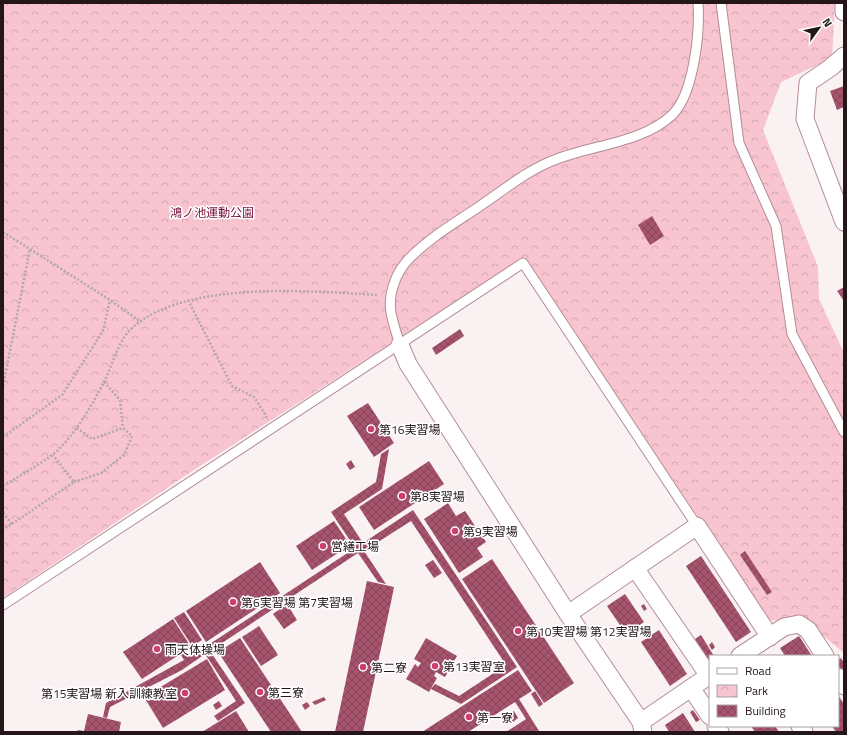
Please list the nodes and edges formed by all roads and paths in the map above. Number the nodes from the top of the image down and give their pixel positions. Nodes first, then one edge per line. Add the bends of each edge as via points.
1 (698, 3) edge
2 (721, 3) edge
3 (844, 3) edge
4 (844, 12) edge
5 (844, 56) edge
6 (844, 222) edge
7 (3, 232) edge
8 (30, 249) junction
9 (391, 296) junction
10 (110, 300) junction
11 (188, 300) junction
12 (141, 322) junction
13 (400, 345) junction
14 (104, 382) junction
15 (3, 386) edge
16 (274, 427) junction
17 (77, 428) junction
18 (123, 428) junction
19 (844, 432) edge
20 (3, 437) edge
21 (52, 455) junction
22 (74, 482) junction
23 (3, 486) edge
24 (3, 513) edge
25 (12, 524) junction
26 (697, 526) junction
27 (3, 529) edge
28 (635, 568) junction
29 (3, 605) edge
30 (568, 614) junction
31 (770, 637) junction
32 (748, 654) edge
33 (824, 655) edge
34 (709, 675) edge
35 (709, 677) edge
36 (691, 688) junction
37 (709, 715) edge
38 (642, 727) edge

1 - 9 lane via 693,72 685,96 673,115 639,135 583,150 532,170 428,241 405,263
2 - 19 lane via 739,143 776,226 792,334
3 - 4 street
5 - 6 street via 808,83 805,119
7 - 8 path
8 - 10 path
8 - 15 path
9 - 11 path via 319,291 249,292
9 - 13 lane via 390,308
10 - 12 path
10 - 20 path via 103,331 62,395
11 - 12 path via 156,312
11 - 16 path via 232,386 254,398
12 - 14 path via 131,329 118,349
13 - 16 lane
13 - 26 lane via 523,264
13 - 30 street via 408,364
14 - 17 path
14 - 18 path via 120,400
16 - 29 lane
17 - 18 path via 92,439
17 - 21 path
18 - 22 path via 132,436 124,456 101,472
21 - 22 path
21 - 23 path
22 - 25 path
24 - 25 path
25 - 27 path
26 - 28 street
26 - 31 street
28 - 30 street
28 - 34 street
30 - 38 street
31 - 32 street
31 - 33 street via 784,627 799,624 808,630
35 - 36 street
36 - 37 street
36 - 38 street

